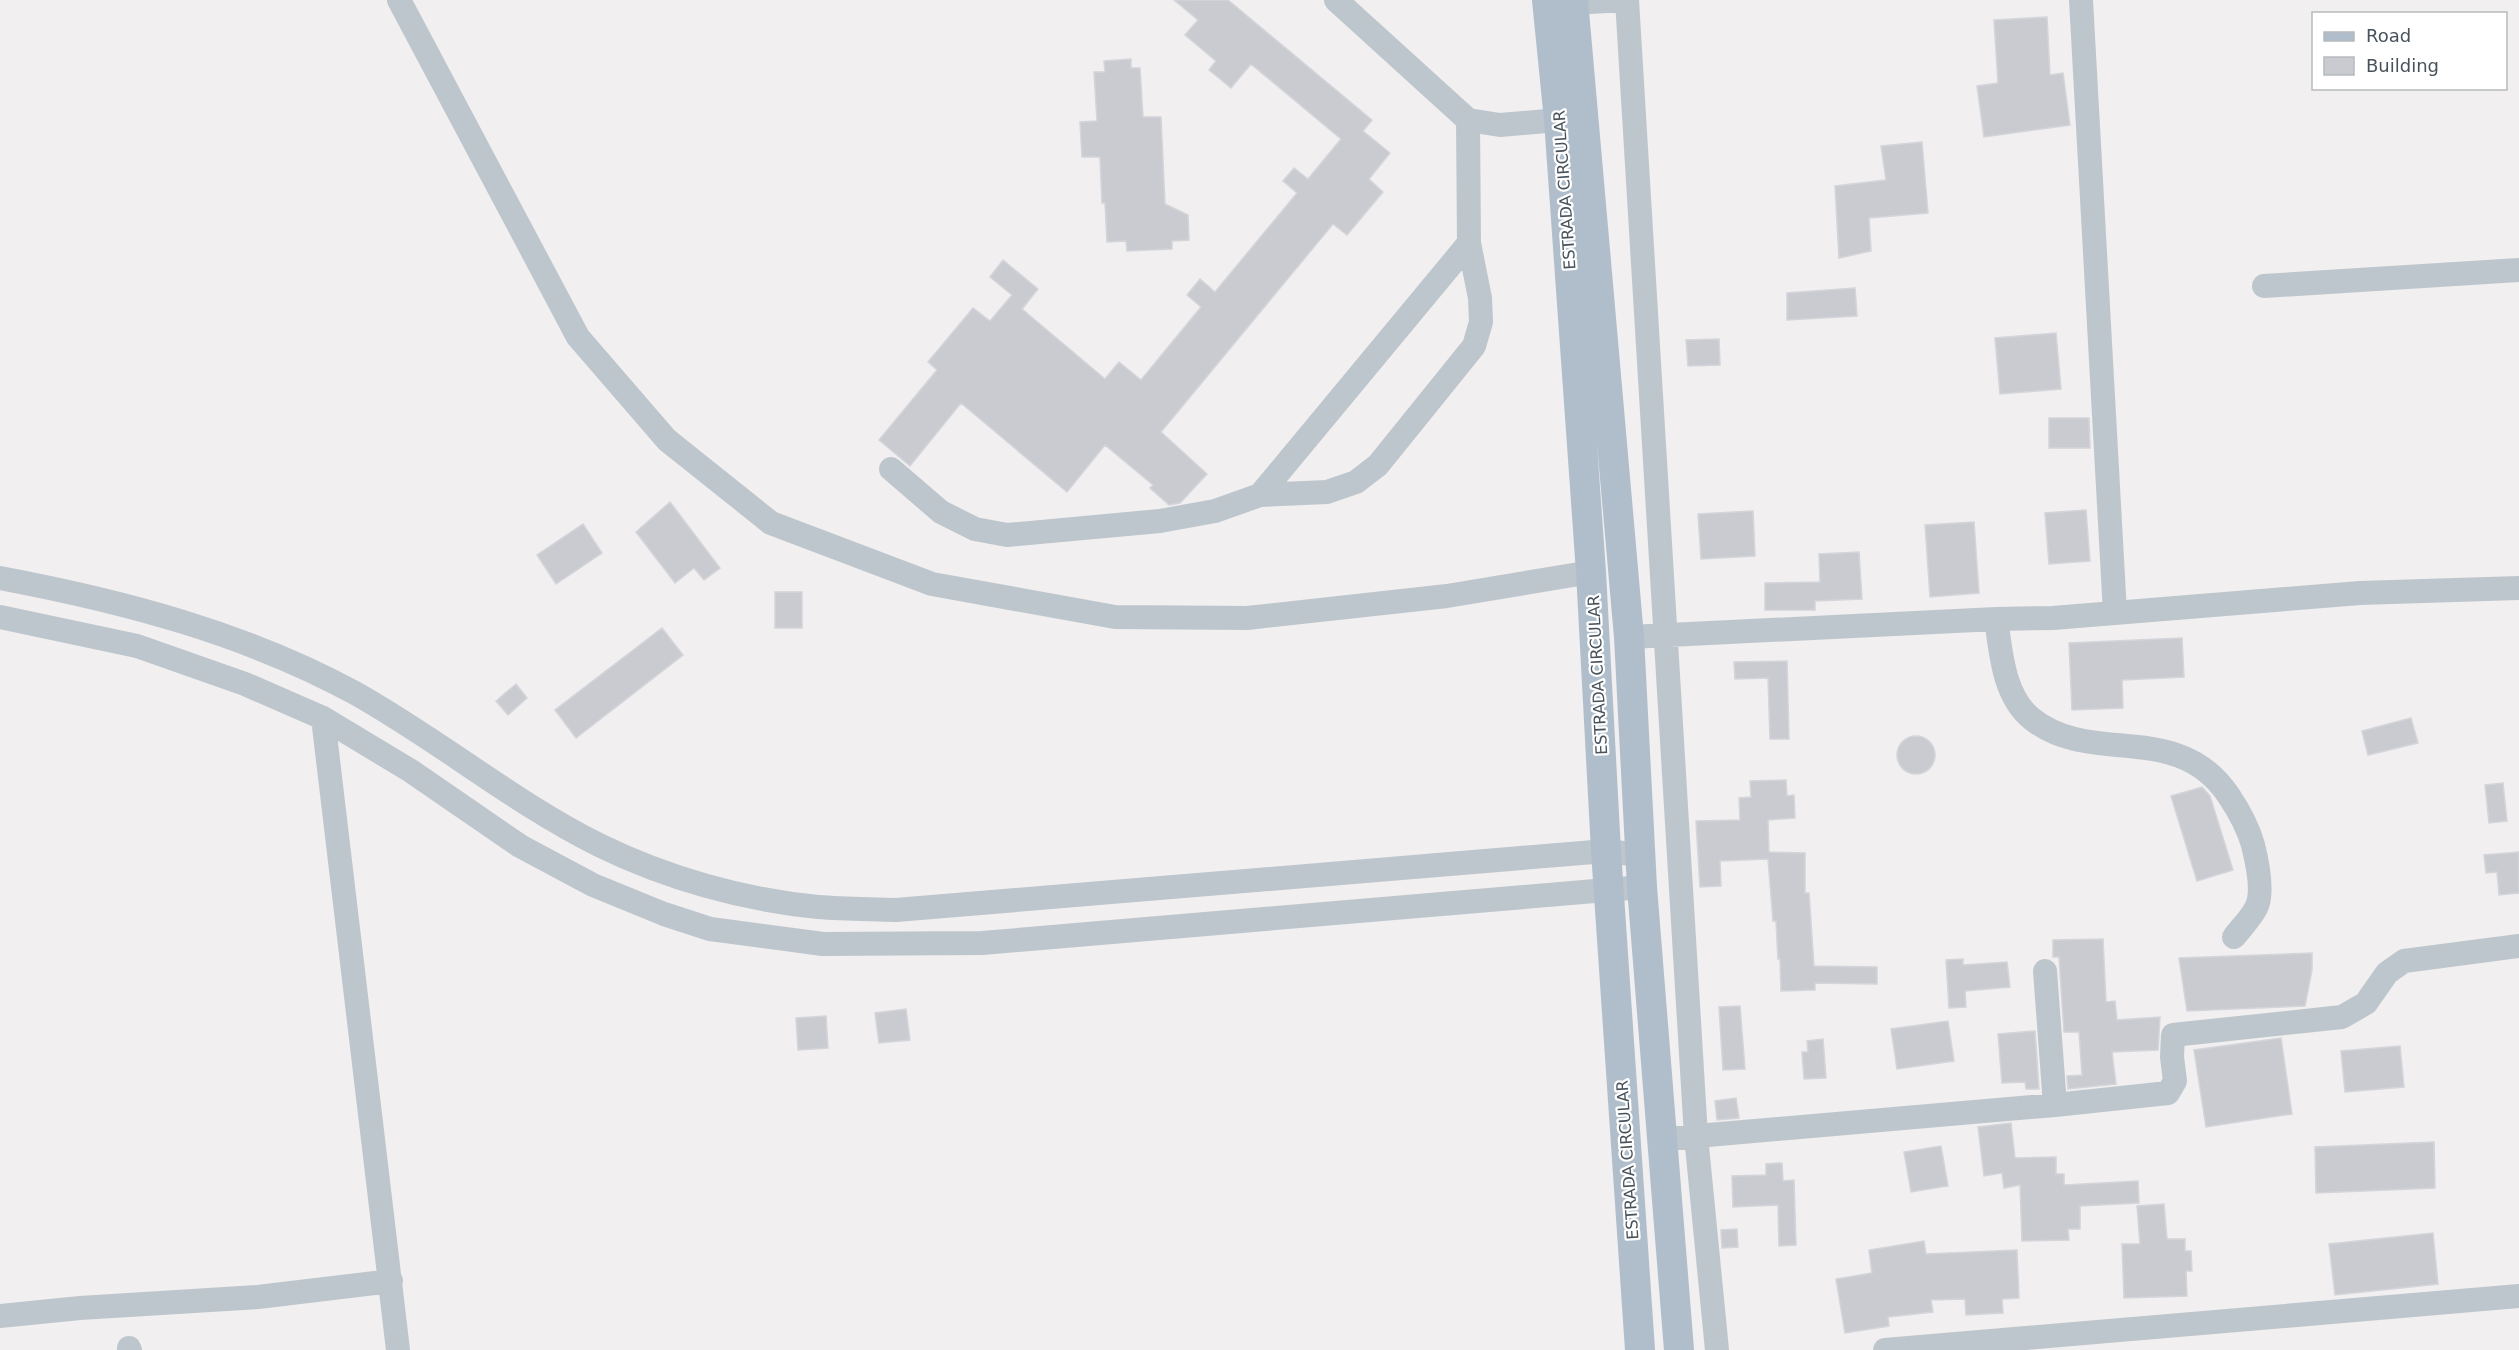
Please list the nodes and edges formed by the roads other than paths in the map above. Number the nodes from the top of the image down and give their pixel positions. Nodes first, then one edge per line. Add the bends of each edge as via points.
1 (399, 0) edge
2 (1336, 0) edge
3 (1625, 0) edge
4 (2081, 0) edge
5 (1564, 1) edge
6 (1468, 120) junction
7 (1559, 120) junction
8 (1469, 243) junction
9 (2519, 270) edge
10 (2264, 286) dead end
11 (891, 469) dead end
12 (1260, 495) junction
13 (1591, 572) junction
14 (0, 579) edge
15 (2519, 588) edge
16 (2115, 613) junction
17 (0, 616) edge
18 (1996, 619) junction
19 (1667, 635) junction
20 (1629, 637) junction
21 (323, 718) junction
22 (1606, 851) junction
23 (1640, 855) junction
24 (1642, 887) junction
25 (1608, 890) junction
26 (2234, 937) dead end
27 (2519, 946) edge
28 (2045, 971) dead end
29 (2055, 1106) junction
30 (1696, 1136) junction
31 (1662, 1139) junction
32 (391, 1281) junction
33 (2519, 1296) edge
34 (0, 1316) edge
35 (398, 1350) edge
36 (1640, 1350) edge
37 (1679, 1350) edge
38 (1717, 1350) edge
39 (1885, 1350) edge

1 - 13 street via 578,337 667,440 771,523 932,584 1115,617 1247,618 1447,596
2 - 6 street
3 - 5 street
3 - 19 street
4 - 16 street
5 - 7 main road, ESTRADA CIRCULAR
5 - 20 main road
6 - 7 street via 1500,125
6 - 8 street
7 - 13 main road, ESTRADA CIRCULAR
8 - 12 street
8 - 12 street via 1480,298 1481,321 1474,346 1378,465 1356,483 1327,492
9 - 10 street
11 - 12 street via 941,512 975,529 1007,535 1160,521 1215,511
13 - 22 main road, ESTRADA CIRCULAR
14 - 22 street via 85,594 172,618 293,662 365,699 599,845 669,874 739,893 818,907 896,910
15 - 16 street via 2360,593
16 - 18 street
17 - 21 street via 137,646 245,684
18 - 19 street
18 - 26 street via 2003,666 2014,695 2030,718 2049,732 2085,742 2173,752 2218,779 2241,813 2259,874 2257,907
19 - 20 street
19 - 30 street
20 - 23 main road
21 - 25 street via 411,771 520,846 593,885 710,929 823,944 982,943
21 - 32 street
22 - 23 street
22 - 25 main road, ESTRADA CIRCULAR
23 - 24 main road
24 - 25 street
24 - 31 main road
25 - 36 main road, ESTRADA CIRCULAR
27 - 29 street via 2404,961 2387,973 2366,1003 2342,1017 2173,1035 2175,1081 2168,1093
28 - 29 street
29 - 30 street
30 - 31 street
30 - 38 street
31 - 37 main road
32 - 34 street via 258,1297
32 - 35 street
33 - 39 street

